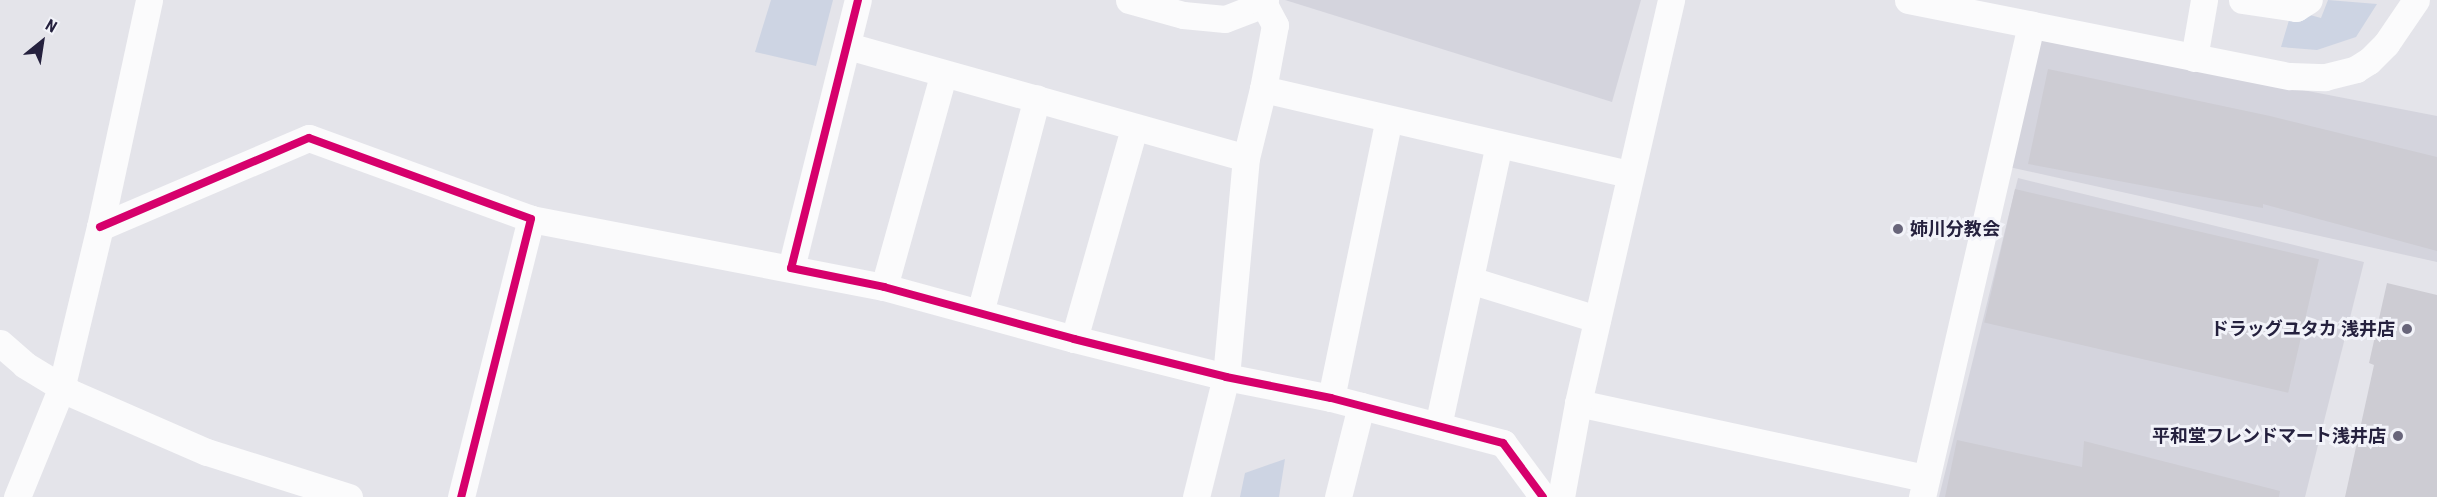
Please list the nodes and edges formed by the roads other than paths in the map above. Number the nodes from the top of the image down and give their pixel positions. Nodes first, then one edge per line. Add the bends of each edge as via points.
1 (149, 0) edge
2 (858, 0) edge
3 (1129, 0) edge
4 (1671, 0) edge
5 (1908, 0) edge
6 (2204, 0) edge
7 (2242, 0) edge
8 (2309, 0) edge
9 (2416, 0) edge
10 (1264, 2) edge
11 (1937, 3) edge
12 (2031, 24) junction
13 (848, 46) junction
14 (2194, 58) junction
15 (944, 75) junction
16 (1263, 89) junction
17 (1037, 98) junction
18 (1389, 119) junction
19 (1134, 129) junction
20 (1499, 145) junction
21 (1246, 158) junction
22 (1629, 174) junction
23 (531, 219) junction
24 (100, 227) junction
25 (791, 268) junction
26 (1470, 280) junction
27 (884, 287) junction
28 (980, 313) junction
29 (1598, 319) junction
30 (1074, 339) junction
31 (0, 343) edge
32 (1226, 377) junction
33 (61, 389) junction
34 (1331, 398) junction
35 (1578, 403) junction
36 (1361, 406) junction
37 (1438, 426) junction
38 (1924, 488) edge
39 (16, 497) edge
40 (349, 497) edge
41 (461, 497) edge
42 (1196, 497) edge
43 (1338, 497) edge
44 (1543, 497) edge
45 (1561, 497) edge

1 - 24 street
2 - 13 street
3 - 10 street via 1183,15 1225,19
4 - 22 street
5 - 11 street
6 - 14 street
7 - 8 street via 2296,8
9 - 14 street via 2386,44 2356,69 2325,77 2290,76
10 - 16 street via 1275,25
11 - 12 street
12 - 14 street
12 - 38 street
13 - 15 street
13 - 25 street
15 - 17 street
15 - 27 street
16 - 18 street
16 - 21 street
17 - 19 street
17 - 28 street
18 - 20 street
18 - 34 street
19 - 21 street
19 - 30 street
20 - 22 street
20 - 26 street
21 - 32 street
22 - 29 street
23 - 24 street via 309,138
23 - 25 street
23 - 41 street
24 - 33 street
25 - 27 street
26 - 29 street
26 - 37 street
27 - 28 street
28 - 30 street
29 - 35 street
30 - 32 street
31 - 33 street
32 - 34 street
32 - 42 street
33 - 39 street
33 - 40 street via 207,452
34 - 36 street
35 - 38 street
35 - 45 street
36 - 37 street
36 - 43 street
37 - 44 street via 1503,443

